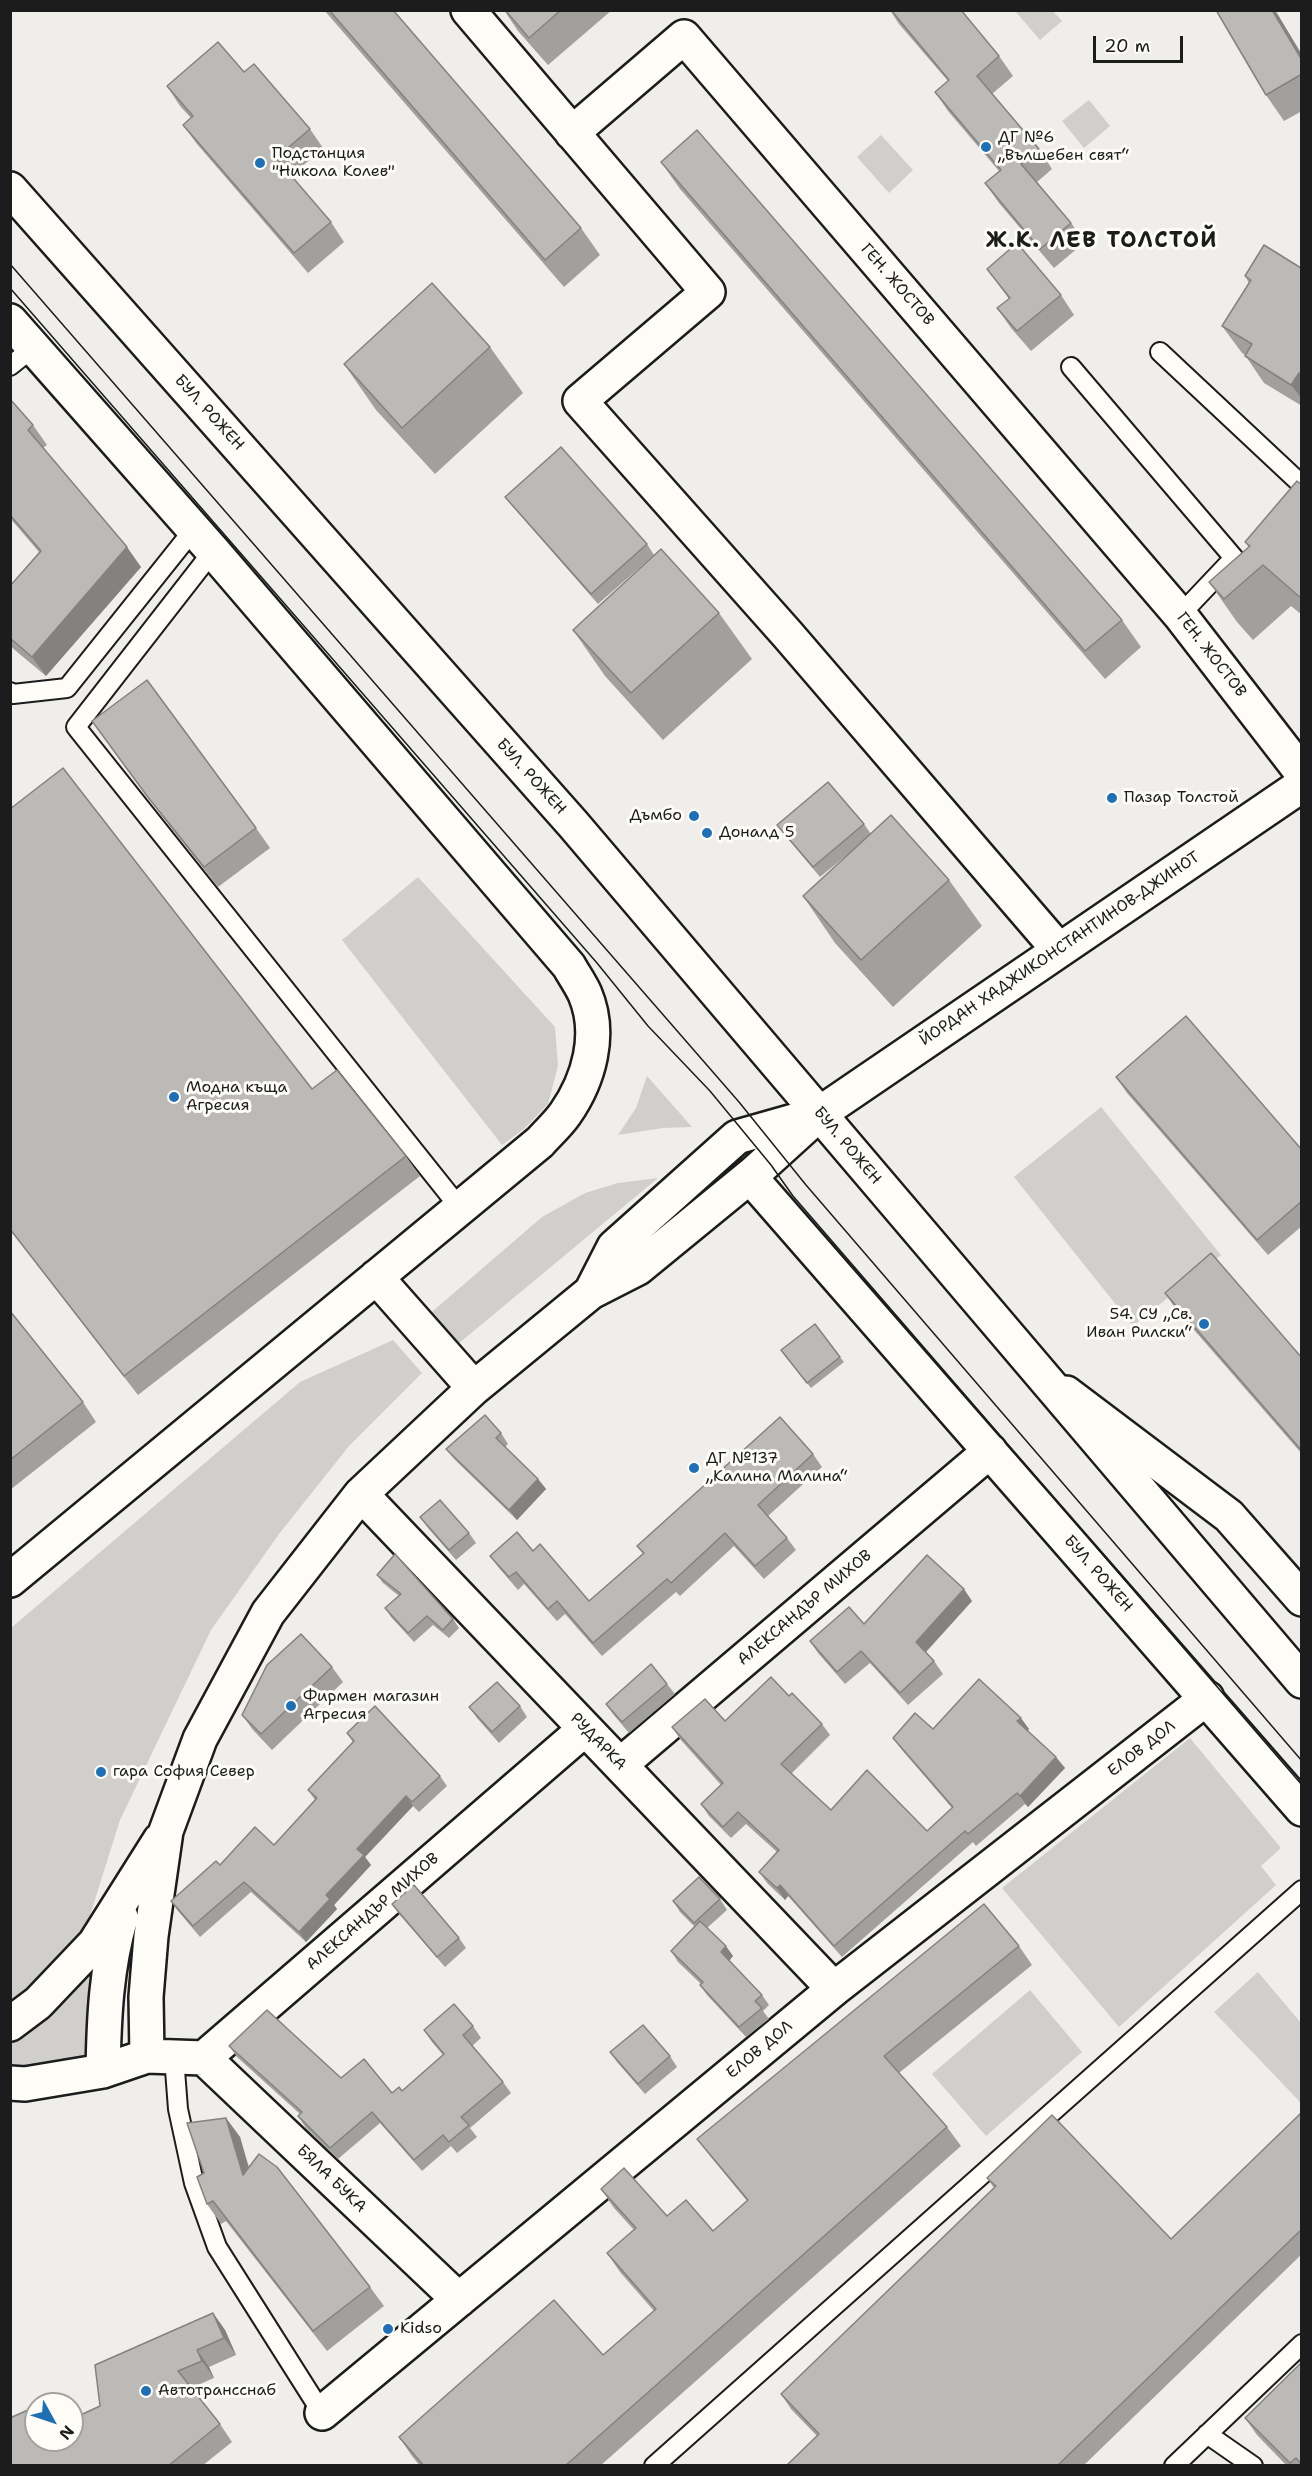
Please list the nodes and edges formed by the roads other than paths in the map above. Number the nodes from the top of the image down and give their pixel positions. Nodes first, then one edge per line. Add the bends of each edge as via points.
1 (468, 10) edge
2 (572, 133) junction
3 (10, 189) edge
4 (10, 321) edge
5 (1160, 352) dead end
6 (22, 357) edge
7 (1071, 367) dead end
8 (1302, 485) edge
9 (203, 540) junction
10 (1180, 615) junction
11 (10, 692) edge
12 (1302, 773) edge
13 (1302, 785) edge
14 (1059, 949) junction
15 (819, 1114) junction
16 (750, 1177) junction
17 (459, 1207) junction
18 (376, 1277) junction
19 (591, 1292) junction
20 (1040, 1374) junction
21 (474, 1388) junction
22 (990, 1451) junction
23 (361, 1494) junction
24 (10, 1580) edge
25 (1300, 1593) edge
26 (1302, 1681) edge
27 (1207, 1698) junction
28 (585, 1729) junction
29 (620, 1765) junction
30 (1302, 1809) edge
31 (166, 1831) junction
32 (130, 1887) junction
33 (1298, 1900) edge
34 (834, 1989) junction
35 (10, 2024) edge
36 (175, 2057) junction
37 (103, 2071) junction
38 (10, 2083) edge
39 (459, 2300) junction
40 (1302, 2344) edge
41 (322, 2413) joint
42 (1207, 2434) junction
43 (654, 2466) edge
44 (1174, 2466) edge
45 (1253, 2466) edge

1 - 2 street
2 - 10 street, ГЕН. ЖОСТОВ via 684,37
2 - 14 street via 708,292 580,401
3 - 15 street, БУЛ. РОЖЕН via 573,824
4 - 6 street
5 - 8 lane
6 - 9 street
7 - 10 lane via 1234,558
9 - 11 lane via 67,688
9 - 17 lane via 76,727
9 - 17 street via 569,966 585,995 593,1029 592,1054 581,1086 565,1114 540,1142
10 - 12 street, ГЕН. ЖОСТОВ
13 - 14 street, ЙОРДАН ХАДЖИКОНСТАНТИНОВ-ДЖИНОТ
14 - 15 street, ЙОРДАН ХАДЖИКОНСТАНТИНОВ-ДЖИНОТ
15 - 16 street
15 - 19 street via 737,1137 614,1247
15 - 20 street, БУЛ. РОЖЕН
16 - 19 street via 638,1268
16 - 22 street, БУЛ. РОЖЕН
17 - 18 street
18 - 21 street
18 - 24 street
19 - 21 street
20 - 25 street, БУЛ. РОЖЕН via 1229,1516
20 - 26 street, БУЛ. РОЖЕН
21 - 23 street
22 - 27 street, БУЛ. РОЖЕН
22 - 29 street, АЛЕКСАНДЪР МИХОВ
23 - 28 street, РУДАРКА
23 - 31 street via 268,1613 200,1739
27 - 30 street, БУЛ. РОЖЕН
27 - 34 street, ЕЛОВ ДОЛ
28 - 29 street, РУДАРКА
28 - 36 street, АЛЕКСАНДЪР МИХОВ
29 - 34 street, РУДАРКА
31 - 32 street
31 - 36 street via 146,1997
32 - 35 street via 95,1944 38,2003
32 - 37 street via 114,1943 105,2002
33 - 43 lane
34 - 39 street, ЕЛОВ ДОЛ
36 - 37 street
36 - 39 street, БЯЛА БУКА
36 - 41 lane via 178,2109 194,2183 217,2247
37 - 38 street
39 - 41 street, ЕЛОВ ДОЛ
40 - 42 lane
42 - 44 lane
42 - 45 lane

